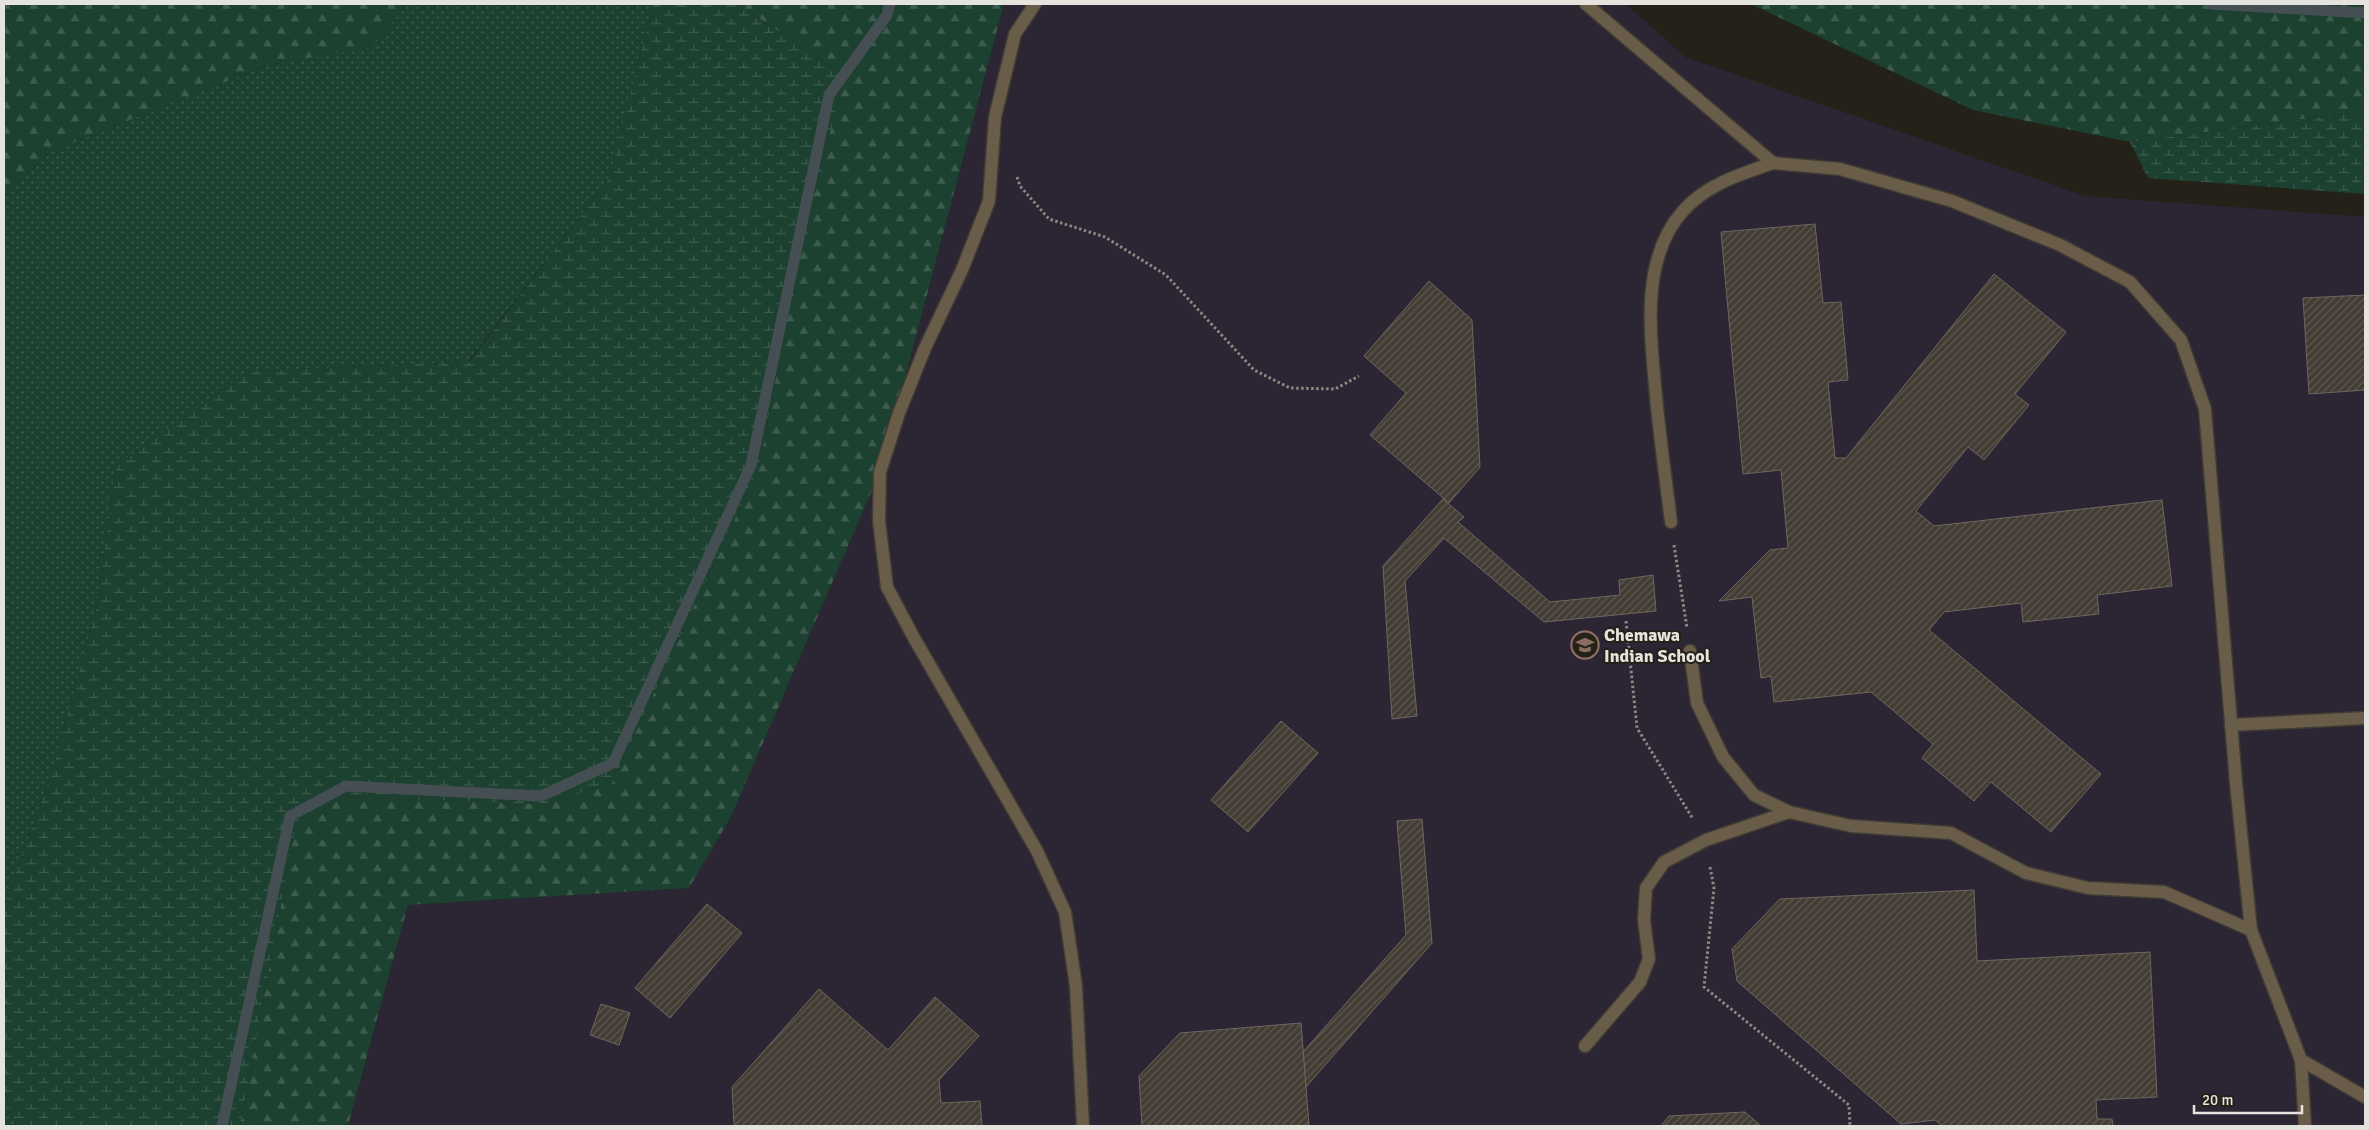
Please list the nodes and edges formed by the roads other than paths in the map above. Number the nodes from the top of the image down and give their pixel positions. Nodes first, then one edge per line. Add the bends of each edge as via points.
1 (1035, 4) edge
2 (1586, 4) edge
3 (1773, 163) junction
4 (1671, 522) road end
5 (1690, 651) road end
6 (2365, 718) edge
7 (2231, 725) junction
8 (1789, 812) junction
9 (2251, 930) junction
10 (1585, 1046) dead end
11 (2301, 1060) junction
12 (2365, 1097) edge
13 (1083, 1126) edge
14 (2305, 1126) edge

1 - 13 lane via 1014,34 995,117 989,201 962,270 918,364 880,472 879,521 887,587 1036,851 1065,912 1076,986
2 - 3 lane
3 - 4 lane via 1720,182 1684,210 1666,236 1655,270 1650,328
3 - 7 lane via 1840,169 1952,201 2060,245 2130,282 2181,340 2205,409
5 - 8 lane via 1697,703 1723,757 1754,795
6 - 7 lane
7 - 9 lane
8 - 9 lane via 1851,826 1952,833 2026,873 2088,888 2164,892
8 - 10 lane via 1706,840 1664,862 1646,888 1644,920 1649,960 1640,982
9 - 11 lane
11 - 12 lane
11 - 14 lane

